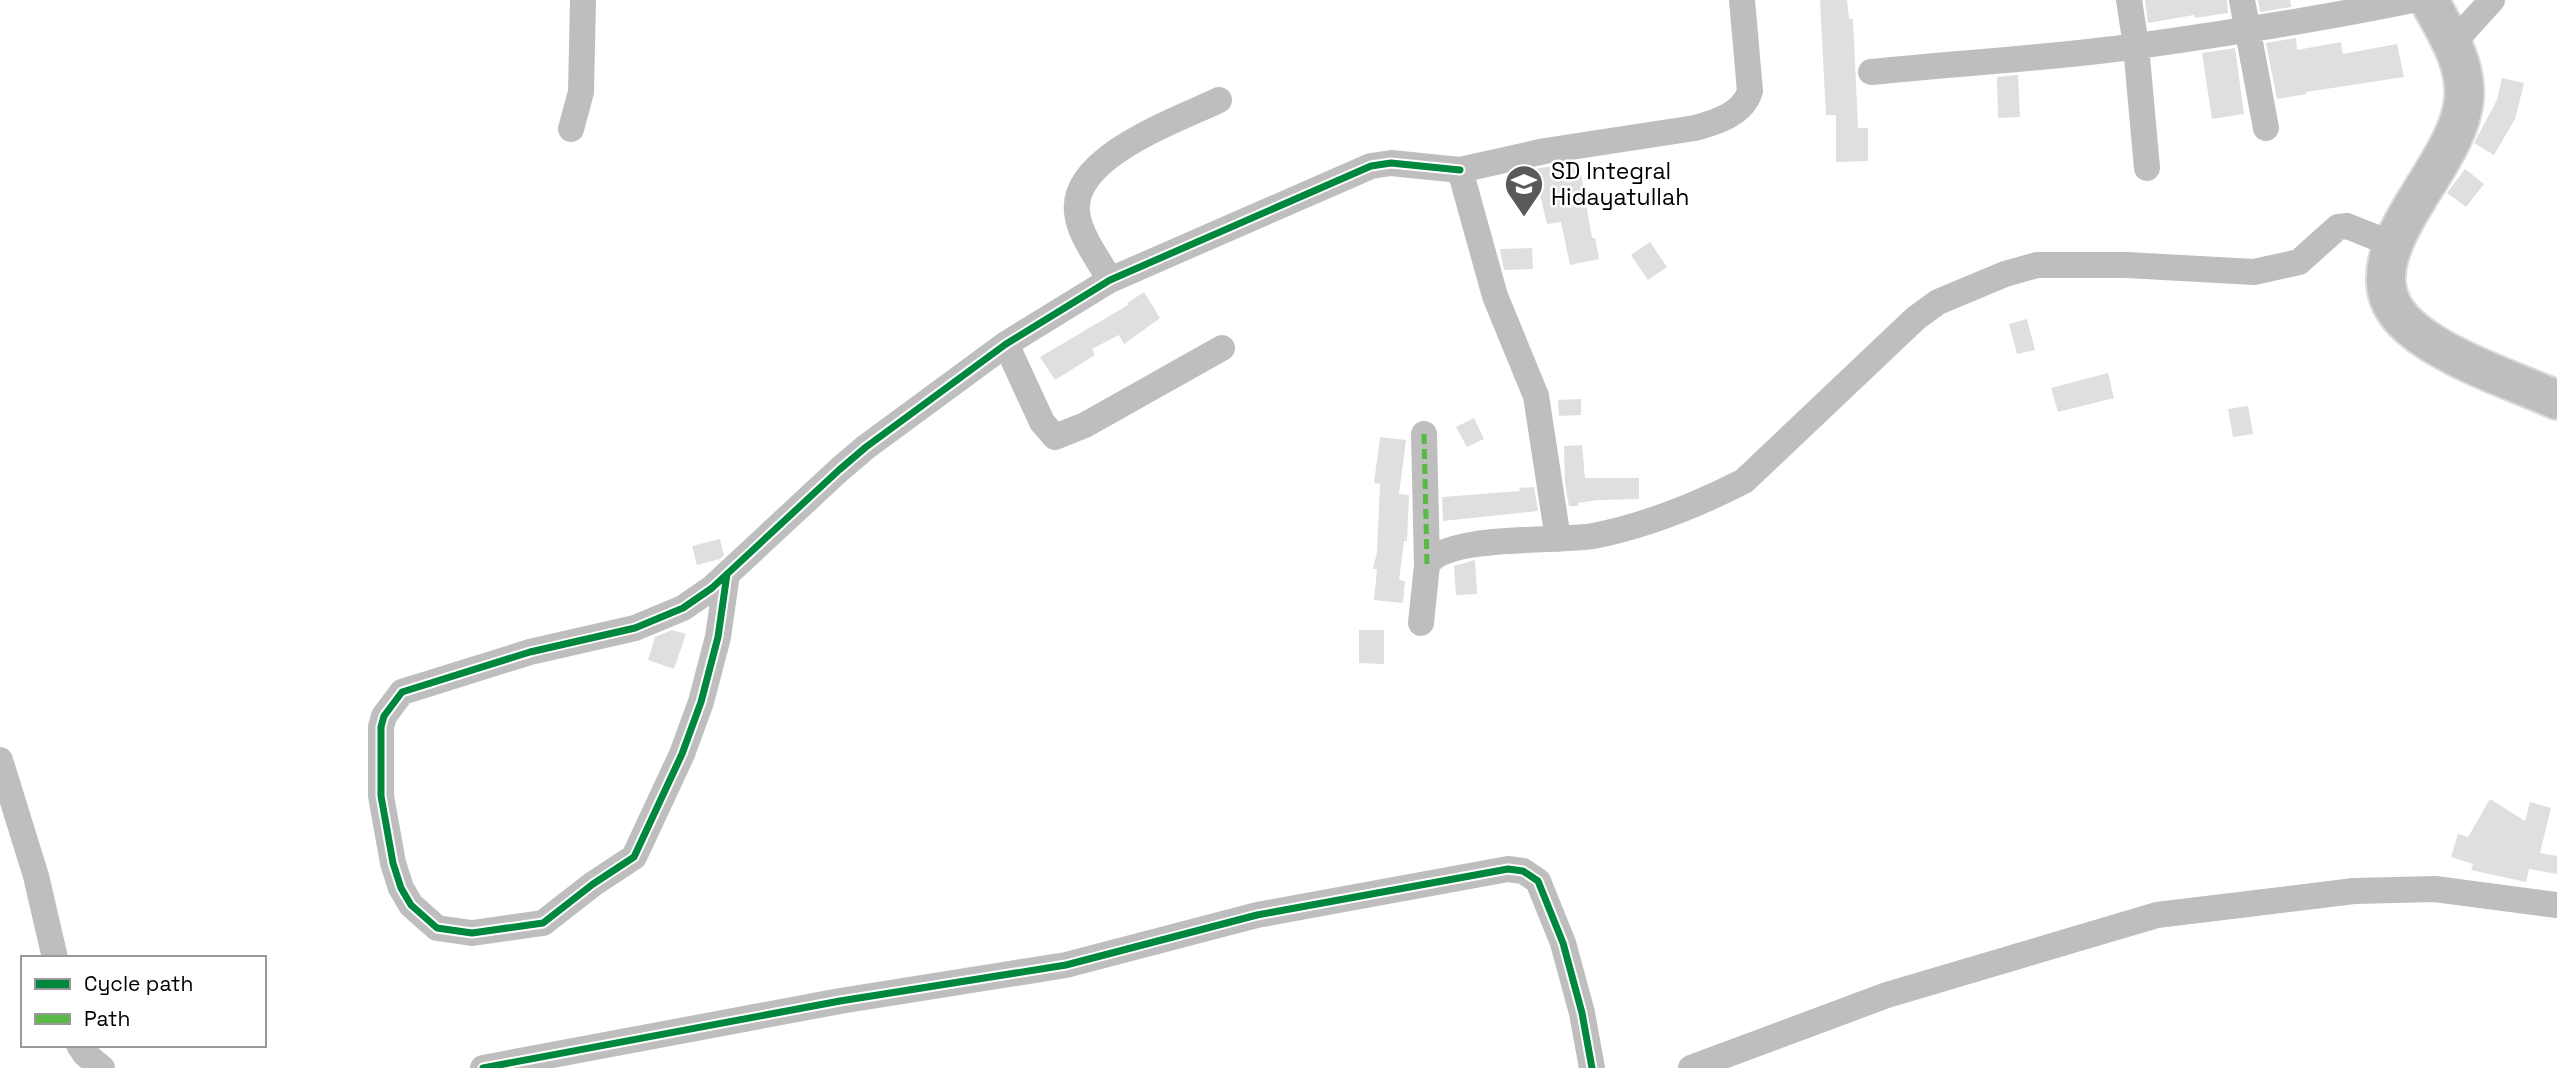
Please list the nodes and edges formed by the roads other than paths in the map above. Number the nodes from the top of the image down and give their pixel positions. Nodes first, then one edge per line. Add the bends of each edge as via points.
1 (583, 0) edge
2 (1742, 0) edge
3 (2129, 0) edge
4 (2242, 0) edge
5 (2412, 0) edge
6 (2429, 0) edge
7 (2492, 0) edge
8 (2247, 28) junction
9 (2454, 43) junction
10 (2136, 46) junction
11 (1871, 72) dead end
12 (1220, 100) dead end
13 (2266, 128) dead end
14 (571, 129) dead end
15 (2147, 168) dead end
16 (1460, 170) junction
17 (2392, 244) junction
18 (1110, 280) junction
19 (1006, 344) junction
20 (1222, 348) dead end
21 (2557, 400) edge
22 (1424, 434) dead end
23 (1558, 539) junction
24 (1427, 565) junction
25 (727, 574) junction
26 (1421, 623) dead end
27 (0, 760) edge
28 (2557, 905) edge
29 (55, 956) edge
30 (80, 1047) edge
31 (102, 1068) edge
32 (483, 1068) edge
33 (1592, 1068) edge
34 (1691, 1068) edge

1 - 14 street via 581,92
2 - 16 street via 1750,91 1741,109 1695,128 1545,151
3 - 10 street
4 - 8 street
5 - 8 street via 2316,20
6 - 9 highway
7 - 9 street
8 - 10 street
8 - 13 street
9 - 17 highway via 2464,98 2456,131
10 - 11 street
10 - 15 street
12 - 18 street via 1131,141 1098,164 1087,179 1076,210
16 - 18 street via 1391,163 1371,166
16 - 23 street via 1496,296 1536,396
17 - 21 highway via 2385,287 2395,311 2409,326 2457,356
17 - 23 street via 2347,226 2338,228 2299,262 2254,272 2037,265 2005,274 1938,302 1916,318 1744,481 1654,519 1592,536
18 - 19 street
19 - 20 street via 1042,422 1055,437 1085,425
19 - 25 street via 866,447
22 - 24 street
23 - 24 street via 1472,544 1431,559
24 - 26 street
25 - 25 street via 718,637 701,702 634,857 543,923 472,933 437,928 411,905 393,863 381,796 381,727 402,692 530,652 635,628 682,608
27 - 29 street via 36,876
28 - 34 street via 2435,889 2354,891 2157,915 1887,995
30 - 31 street
32 - 33 street via 801,1007 1066,965 1256,915 1508,869 1523,871 1538,881 1563,943

